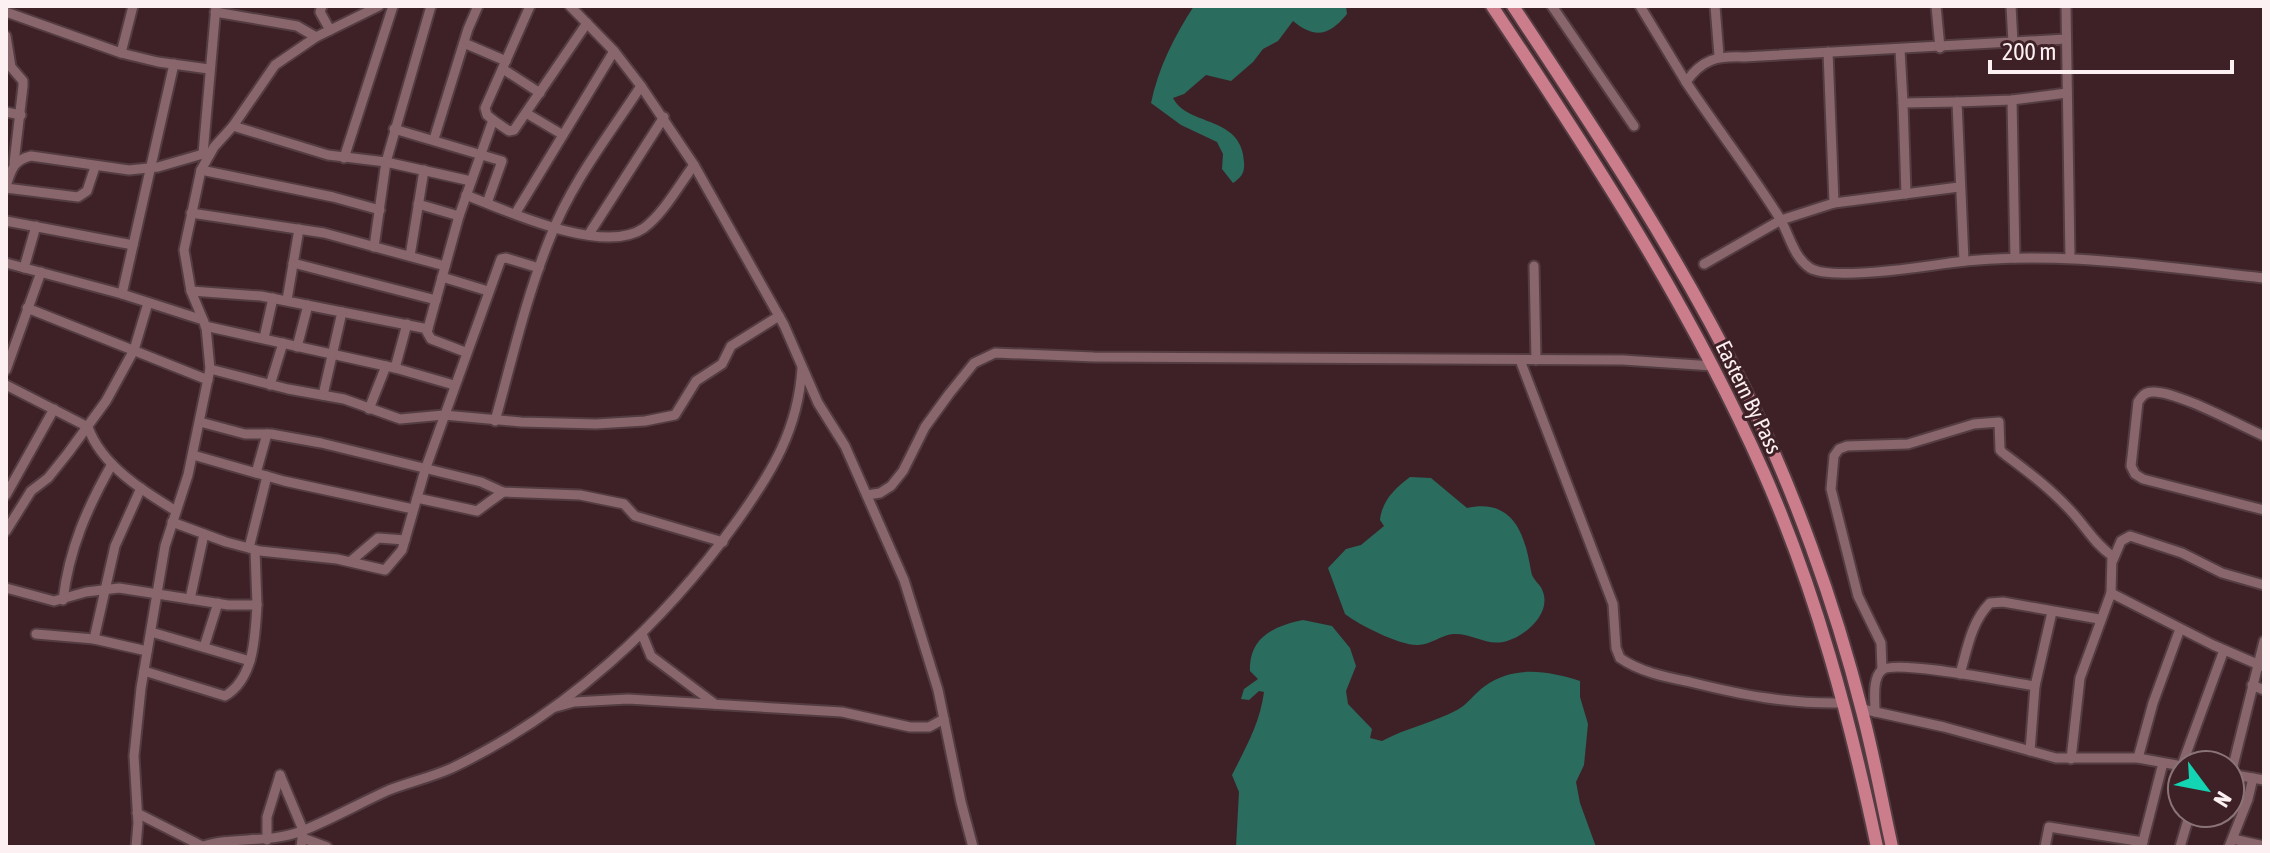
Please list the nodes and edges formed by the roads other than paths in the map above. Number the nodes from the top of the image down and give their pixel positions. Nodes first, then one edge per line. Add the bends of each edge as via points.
1 (133, 6) edge
2 (379, 6) edge
3 (393, 6) edge
4 (431, 6) edge
5 (478, 6) edge
6 (530, 6) edge
7 (570, 6) edge
8 (1492, 6) edge
9 (1513, 6) edge
10 (1552, 6) edge
11 (1640, 6) edge
12 (1715, 6) edge
13 (1936, 6) edge
14 (2011, 6) edge
15 (2066, 6) edge
16 (318, 8) edge
17 (215, 9) edge
18 (6, 12) edge
19 (587, 23) junction
20 (330, 30) junction
21 (6, 36) edge
22 (316, 37) junction
23 (2066, 39) junction
24 (464, 43) junction
25 (2013, 43) junction
26 (1940, 48) junction
27 (1900, 50) junction
28 (614, 51) junction
29 (1828, 52) junction
30 (121, 53) junction
31 (1719, 56) junction
32 (174, 64) junction
33 (505, 65) junction
34 (209, 69) junction
35 (1686, 82) junction
36 (641, 86) junction
37 (540, 93) junction
38 (2067, 93) junction
39 (2012, 100) junction
40 (1957, 102) junction
41 (1903, 103) junction
42 (6, 112) edge
43 (526, 113) junction
44 (21, 115) junction
45 (664, 117) junction
46 (493, 120) junction
47 (233, 126) junction
48 (1634, 126) dead end
49 (394, 129) junction
50 (563, 135) junction
51 (434, 139) junction
52 (481, 153) junction
53 (205, 156) junction
54 (344, 158) junction
55 (386, 162) junction
56 (13, 165) junction
57 (694, 165) junction
58 (95, 167) junction
59 (151, 168) junction
60 (201, 170) junction
61 (424, 170) junction
62 (471, 181) junction
63 (6, 187) edge
64 (1959, 187) junction
65 (1906, 194) junction
66 (466, 195) junction
67 (487, 203) junction
68 (1834, 203) junction
69 (418, 204) junction
70 (380, 210) junction
71 (191, 213) junction
72 (515, 214) junction
73 (459, 216) junction
74 (1781, 220) junction
75 (6, 221) edge
76 (36, 226) junction
77 (299, 229) junction
78 (554, 229) junction
79 (589, 234) junction
80 (133, 245) junction
81 (374, 247) junction
82 (410, 256) junction
83 (2015, 258) junction
84 (2070, 258) junction
85 (1964, 261) junction
86 (6, 263) edge
87 (293, 263) junction
88 (1704, 264) dead end
89 (445, 266) junction
90 (1534, 266) dead end
91 (24, 268) junction
92 (539, 268) junction
93 (41, 272) junction
94 (442, 277) junction
95 (2264, 278) edge
96 (191, 291) junction
97 (488, 291) junction
98 (122, 294) junction
99 (273, 298) junction
100 (287, 300) junction
101 (436, 300) junction
102 (148, 303) junction
103 (308, 305) junction
104 (27, 308) junction
105 (342, 312) junction
106 (779, 316) junction
107 (204, 323) junction
108 (407, 324) junction
109 (428, 329) junction
110 (264, 338) junction
111 (283, 343) junction
112 (297, 347) junction
113 (134, 350) junction
114 (465, 352) junction
115 (332, 355) junction
116 (1520, 360) junction
117 (1536, 360) junction
118 (802, 366) junction
119 (1713, 366) junction
120 (390, 367) junction
121 (210, 369) junction
122 (6, 370) edge
123 (208, 380) junction
124 (6, 385) edge
125 (270, 385) junction
126 (454, 385) junction
127 (323, 395) junction
128 (54, 409) junction
129 (369, 409) junction
130 (444, 415) junction
131 (495, 421) junction
132 (200, 422) junction
133 (88, 427) junction
134 (267, 434) junction
135 (2264, 436) edge
136 (193, 455) junction
137 (112, 464) junction
138 (425, 470) junction
139 (256, 473) junction
140 (267, 476) junction
141 (141, 488) junction
142 (503, 492) junction
143 (6, 495) edge
144 (867, 495) junction
145 (417, 498) junction
146 (413, 509) junction
147 (2264, 510) edge
148 (176, 511) junction
149 (172, 522) junction
150 (6, 531) edge
151 (204, 534) junction
152 (405, 540) junction
153 (723, 542) junction
154 (252, 549) junction
155 (2113, 560) junction
156 (351, 561) junction
157 (2264, 585) edge
158 (6, 588) edge
159 (104, 589) junction
160 (2111, 593) junction
161 (157, 594) junction
162 (190, 599) junction
163 (63, 600) junction
164 (218, 603) junction
165 (257, 605) junction
166 (2052, 612) junction
167 (2099, 619) junction
168 (2180, 629) junction
169 (151, 632) junction
170 (36, 634) dead end
171 (642, 634) junction
172 (94, 639) junction
173 (2264, 641) edge
174 (204, 647) junction
175 (2224, 650) junction
176 (147, 651) junction
177 (250, 661) junction
178 (2260, 666) edge
179 (1882, 670) junction
180 (144, 671) junction
181 (1960, 674) junction
182 (2252, 685) junction
183 (2035, 686) junction
184 (2264, 690) edge
185 (1842, 703) junction
186 (715, 704) junction
187 (551, 708) junction
188 (1868, 710) junction
189 (944, 719) junction
190 (2188, 749) edge
191 (2236, 749) edge
192 (2030, 751) junction
193 (2138, 758) junction
194 (2071, 759) junction
195 (2163, 763) junction
196 (2166, 763) edge
197 (2261, 777) edge
198 (137, 813) junction
199 (302, 838) edge
200 (267, 840) junction
201 (2231, 843) edge
202 (136, 844) edge
203 (2142, 844) edge
204 (224, 845) edge
205 (2264, 846) edge
206 (148, 847) edge
207 (202, 847) edge
208 (327, 847) edge
209 (973, 847) edge
210 (1877, 847) edge
211 (1892, 847) edge
212 (2045, 847) edge

1 - 30 street
2 - 20 street
3 - 54 street
4 - 49 street
5 - 24 street
6 - 33 street
7 - 19 street
8 - 119 main road, Eastern By Pass via 1598,166
9 - 188 main road, Eastern By Pass via 1627,179 1745,390 1801,521
10 - 48 street
11 - 35 street
12 - 31 street
13 - 26 street
14 - 25 street
15 - 23 street
16 - 20 street
17 - 22 street via 297,26
17 - 34 street
18 - 30 street
19 - 28 street
19 - 37 street
20 - 22 street
21 - 44 street via 11,67 23,81
22 - 47 street via 275,65
23 - 25 street
23 - 38 street
24 - 33 street
24 - 51 street
25 - 26 street
26 - 27 street
27 - 29 street
27 - 41 street
28 - 36 street
28 - 50 street
29 - 31 street
29 - 68 street
30 - 32 street
31 - 35 street via 1696,68
32 - 34 street
32 - 59 street
33 - 37 street
33 - 46 street via 485,108
34 - 53 street
35 - 74 street
36 - 45 street
36 - 78 street via 576,185
37 - 43 street
38 - 39 street
38 - 84 street
39 - 40 street
39 - 83 street
40 - 41 street
40 - 64 street
41 - 65 street
42 - 44 street
43 - 46 street via 512,131
43 - 50 street
44 - 56 street
45 - 57 street
45 - 79 street
46 - 52 street
47 - 53 street
47 - 54 street
49 - 51 street
49 - 55 street
50 - 72 street
51 - 52 street
52 - 62 street
52 - 67 street via 502,161
53 - 59 street
53 - 60 street
54 - 55 street
55 - 61 street
55 - 70 street
56 - 58 street via 22,158 42,156
56 - 63 street
57 - 79 street via 641,230 617,237
57 - 106 street
58 - 59 street
58 - 63 street via 87,191 78,197
59 - 80 street
60 - 70 street
60 - 71 street
61 - 62 street
61 - 69 street
62 - 66 street
64 - 65 street
64 - 85 street
65 - 68 street
66 - 67 street
66 - 73 street
67 - 72 street
68 - 74 street
69 - 73 street
69 - 82 street
70 - 81 street
71 - 77 street
71 - 96 street via 184,250
72 - 78 street
73 - 89 street
74 - 85 street via 1799,257 1813,270 1908,270
74 - 88 street
75 - 76 street
76 - 80 street
76 - 91 street
77 - 81 street
77 - 87 street
78 - 79 street
78 - 92 street
80 - 98 street
81 - 82 street
82 - 89 street
83 - 84 street
83 - 85 street
84 - 95 street
86 - 91 street
87 - 100 street
87 - 101 street
89 - 94 street
90 - 117 street
91 - 93 street
92 - 97 street via 503,258
92 - 131 street
93 - 98 street
93 - 104 street
94 - 97 street
94 - 101 street
96 - 99 street
96 - 107 street
97 - 114 street
98 - 102 street
99 - 100 street
99 - 110 street
100 - 103 street
101 - 109 street
102 - 107 street
102 - 113 street
103 - 105 street
103 - 112 street
104 - 113 street
104 - 122 street
105 - 108 street
105 - 115 street
106 - 118 street
106 - 131 street via 731,346 722,364 700,376 669,417 596,424
107 - 110 street
107 - 121 street
108 - 109 street
108 - 120 street
109 - 114 street via 431,339
110 - 111 street
111 - 112 street
111 - 125 street
112 - 115 street
113 - 123 street
113 - 133 street
114 - 126 street
115 - 120 street
115 - 127 street
116 - 117 street
116 - 144 street via 995,353 974,363 949,394 891,486
116 - 185 street via 1613,604 1620,658 1658,675 1737,694 1787,703
117 - 119 street
118 - 144 street
118 - 153 street via 786,443
119 - 185 main road, Eastern By Pass via 1786,527
120 - 126 street
120 - 129 street
121 - 123 street
121 - 125 street
123 - 132 street
124 - 128 street
125 - 127 street
126 - 130 street
127 - 129 street
128 - 133 street
128 - 143 street
129 - 130 street via 400,419
130 - 131 street
130 - 138 street
132 - 134 street
132 - 136 street
133 - 137 street via 97,449
133 - 150 street via 31,491
134 - 138 street
134 - 139 street
135 - 147 street via 2211,411 2150,392 2138,402 2131,448 2131,466 2143,479
136 - 139 street
136 - 148 street
137 - 141 street
137 - 163 street via 74,543
138 - 142 street
138 - 145 street
139 - 140 street
140 - 146 street
140 - 154 street
141 - 148 street
141 - 159 street via 115,546
142 - 145 street via 477,511
142 - 153 street via 580,495 624,504 635,516
144 - 189 street via 904,580
145 - 146 street
146 - 152 street
148 - 149 street
149 - 151 street
149 - 161 street
151 - 154 street
151 - 162 street
152 - 156 street via 378,538
152 - 156 street via 383,571
153 - 171 street
154 - 156 street
154 - 165 street
155 - 157 street via 2121,541 2130,536
155 - 160 street
155 - 179 street via 2055,494 2000,450 1999,422 1908,444 1839,449 1832,464 1834,503 1858,596 1881,643
158 - 163 street via 43,600
159 - 161 street
159 - 163 street
159 - 172 street
160 - 167 street
160 - 168 street
161 - 162 street
161 - 169 street
162 - 164 street
164 - 165 street
164 - 174 street
165 - 177 street
166 - 167 street
166 - 181 street via 1990,603 1974,626
166 - 183 street
167 - 194 street via 2080,678
168 - 175 street
168 - 193 street
169 - 174 street
169 - 176 street
170 - 172 street
171 - 186 street via 651,656
171 - 187 street
172 - 176 street
173 - 178 street
174 - 177 street
175 - 178 street
175 - 190 street
176 - 180 street
177 - 180 street via 241,681 225,696
178 - 182 street
179 - 181 street
179 - 188 street
180 - 198 street via 134,756
181 - 183 street
182 - 184 street
182 - 191 street
183 - 192 street
185 - 210 main road, Eastern By Pass
186 - 187 street via 628,699
186 - 189 street via 842,712 910,727 929,727
187 - 199 street via 448,770 386,792
188 - 192 street
188 - 211 main road, Eastern By Pass
189 - 209 street
192 - 194 street
193 - 194 street
193 - 195 street
195 - 196 street
195 - 203 street
197 - 201 street
198 - 202 street
198 - 207 street
199 - 200 street
199 - 200 street via 280,775 267,817
199 - 208 street
200 - 204 street
201 - 205 street
202 - 206 street
203 - 212 street via 2049,827
204 - 207 street

